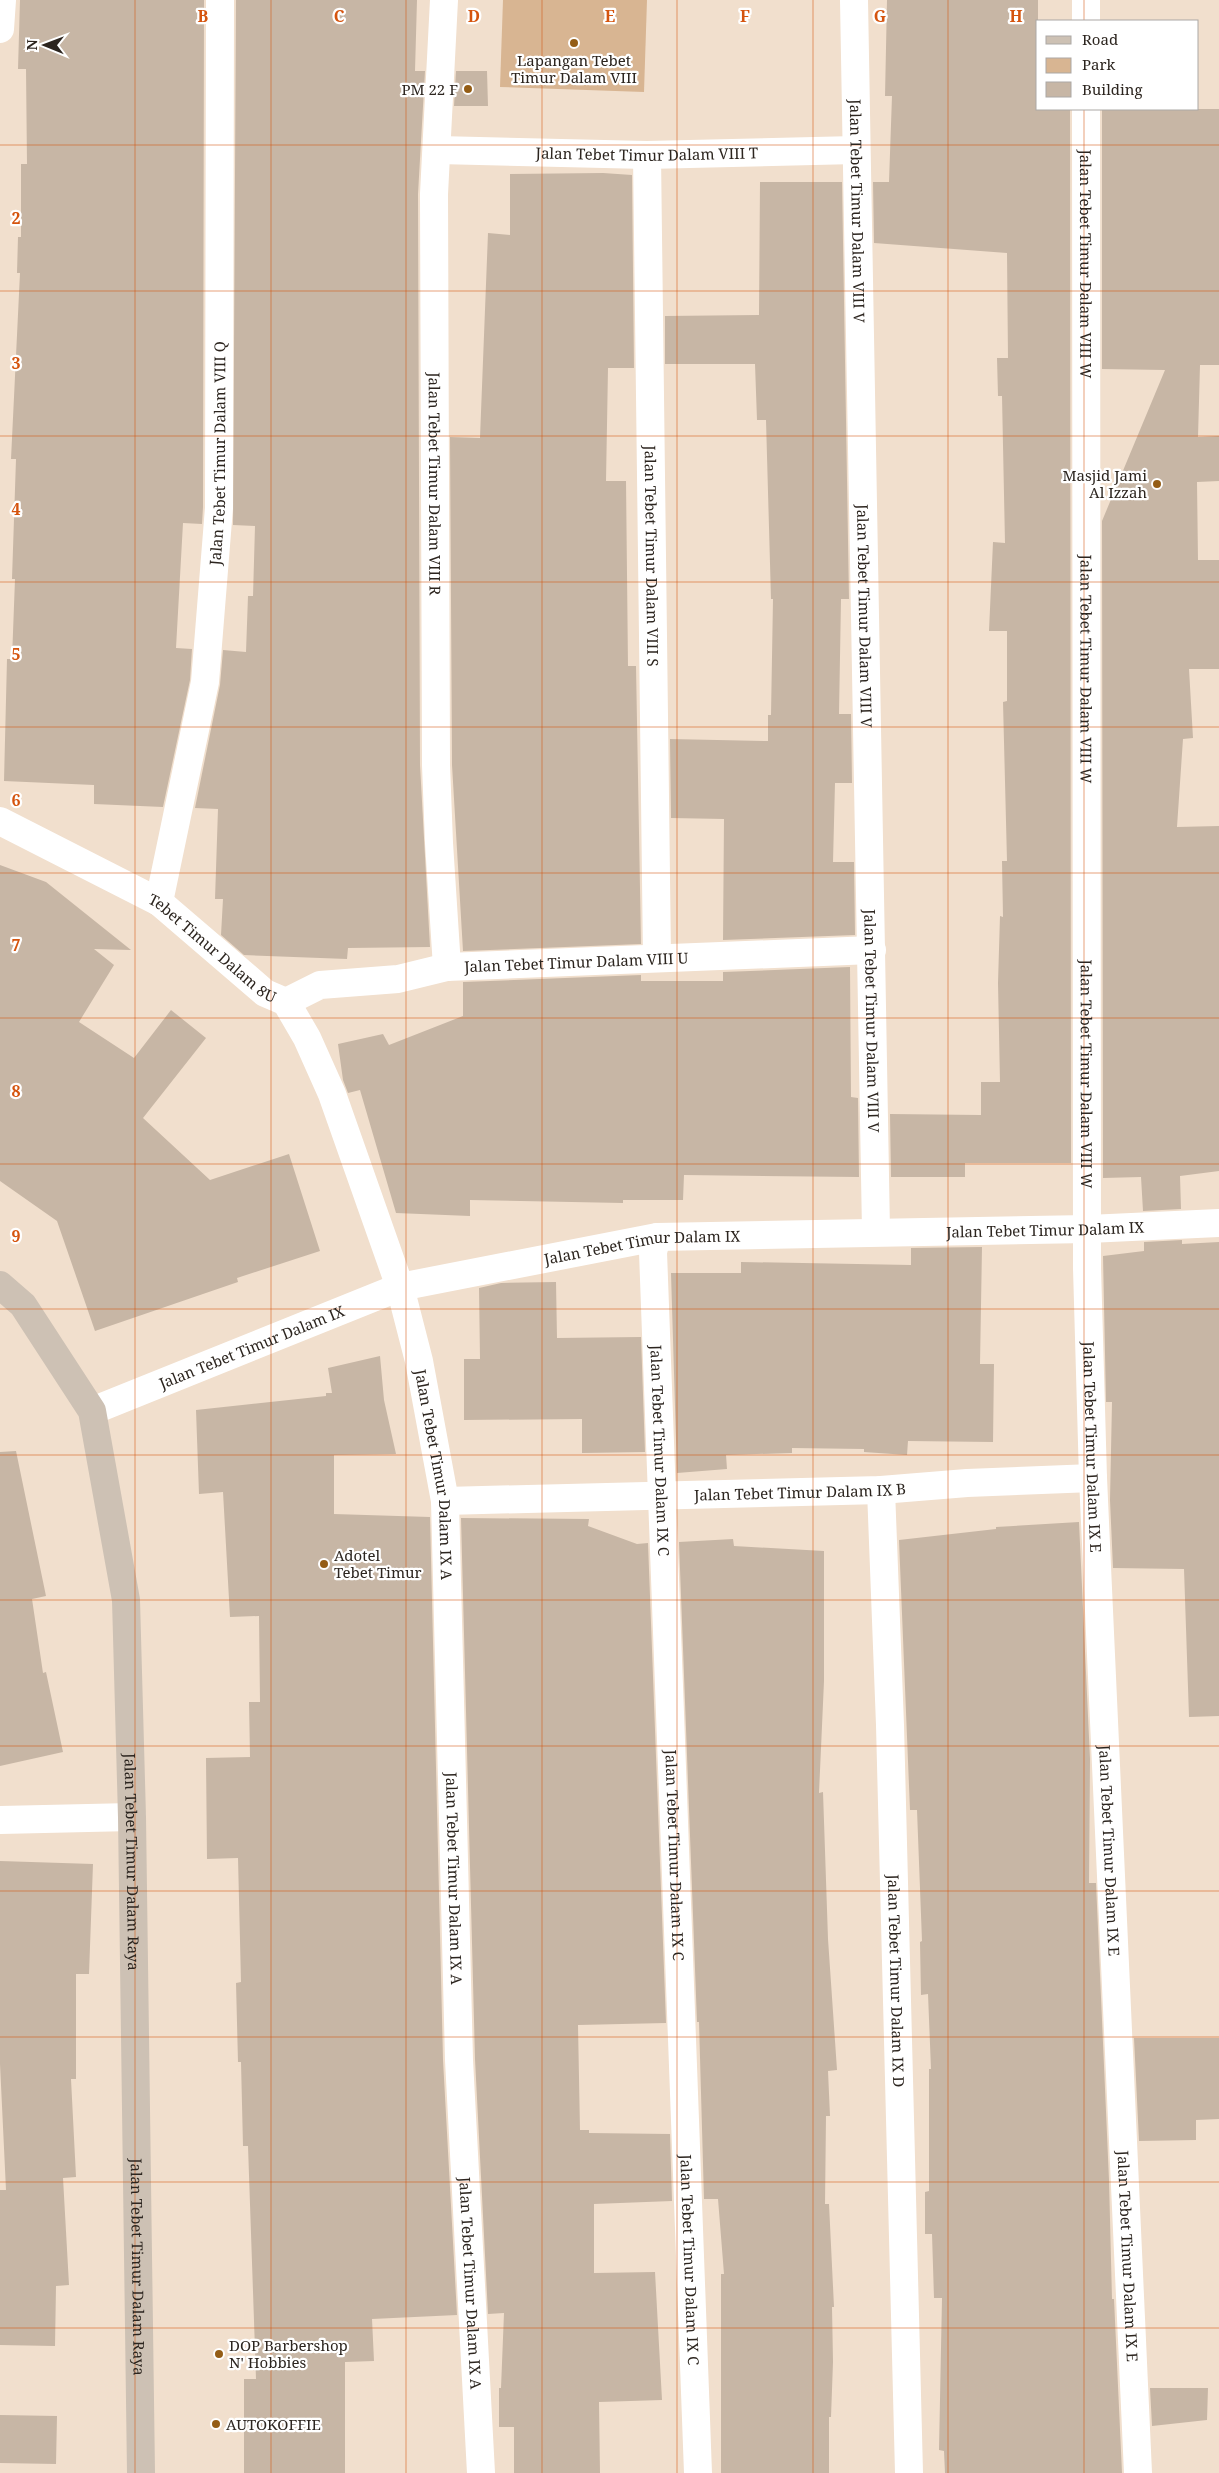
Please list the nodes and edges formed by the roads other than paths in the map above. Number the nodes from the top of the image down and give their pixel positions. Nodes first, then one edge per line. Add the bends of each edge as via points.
1 (2, 0) edge
2 (220, 0) edge
3 (444, 0) edge
4 (854, 0) edge
5 (1086, 0) edge
6 (1086, 20) edge
7 (0, 29) edge
8 (1086, 110) edge
9 (438, 150) junction
10 (856, 150) junction
11 (646, 155) junction
12 (0, 821) edge
13 (160, 902) junction
14 (872, 950) junction
15 (657, 958) junction
16 (447, 967) junction
17 (286, 1002) junction
18 (1219, 1224) edge
19 (1088, 1229) junction
20 (876, 1231) junction
21 (657, 1237) junction
22 (0, 1284) edge
23 (400, 1287) junction
24 (92, 1411) junction
25 (1093, 1478) junction
26 (881, 1490) junction
27 (663, 1495) junction
28 (445, 1501) junction
29 (132, 1817) junction
30 (0, 1820) edge
31 (141, 2473) edge
32 (481, 2473) edge
33 (698, 2473) edge
34 (909, 2473) edge
35 (1138, 2473) edge

1 - 7 street
2 - 13 street, Jalan Tebet Timur Dalam VIII Q via 219,508 205,682
3 - 9 street, Jalan Tebet Timur Dalam VIII R
4 - 10 street, Jalan Tebet Timur Dalam VIII V
5 - 6 street
8 - 19 street, Jalan Tebet Timur Dalam VIII W
9 - 11 street, Jalan Tebet Timur Dalam VIII T
9 - 16 street, Jalan Tebet Timur Dalam VIII R via 434,194 436,765
10 - 11 street, Jalan Tebet Timur Dalam VIII T
10 - 14 street, Jalan Tebet Timur Dalam VIII V
11 - 15 street, Jalan Tebet Timur Dalam VIII S
12 - 13 street, Tebet Timur Dalam 8U
13 - 17 street, Tebet Timur Dalam 8U via 265,993
14 - 15 street, Jalan Tebet Timur Dalam VIII U
14 - 20 street, Jalan Tebet Timur Dalam VIII V
15 - 16 street, Jalan Tebet Timur Dalam VIII U
16 - 17 street, Jalan Tebet Timur Dalam VIII U via 398,979 320,984
17 - 23 street, Tebet Timur Dalam 8U via 307,1038 332,1094
18 - 19 street, Jalan Tebet Timur Dalam IX
19 - 20 street, Jalan Tebet Timur Dalam IX
19 - 25 street, Jalan Tebet Timur Dalam IX E
20 - 21 street, Jalan Tebet Timur Dalam IX
21 - 23 street, Jalan Tebet Timur Dalam IX
21 - 27 street, Jalan Tebet Timur Dalam IX C via 653,1252
22 - 24 street, Jalan Tebet Timur Dalam Raya via 23,1305
23 - 24 street, Jalan Tebet Timur Dalam IX
23 - 28 street, Jalan Tebet Timur Dalam IX A via 419,1361
24 - 29 street, Jalan Tebet Timur Dalam Raya via 126,1600
25 - 26 street, Jalan Tebet Timur Dalam IX B via 967,1482
25 - 35 street, Jalan Tebet Timur Dalam IX E
26 - 27 street, Jalan Tebet Timur Dalam IX B
26 - 34 street, Jalan Tebet Timur Dalam IX D
27 - 28 street, Jalan Tebet Timur Dalam IX B
27 - 33 street, Jalan Tebet Timur Dalam IX C
28 - 32 street, Jalan Tebet Timur Dalam IX A via 459,2060
29 - 30 street
29 - 31 street, Jalan Tebet Timur Dalam Raya

